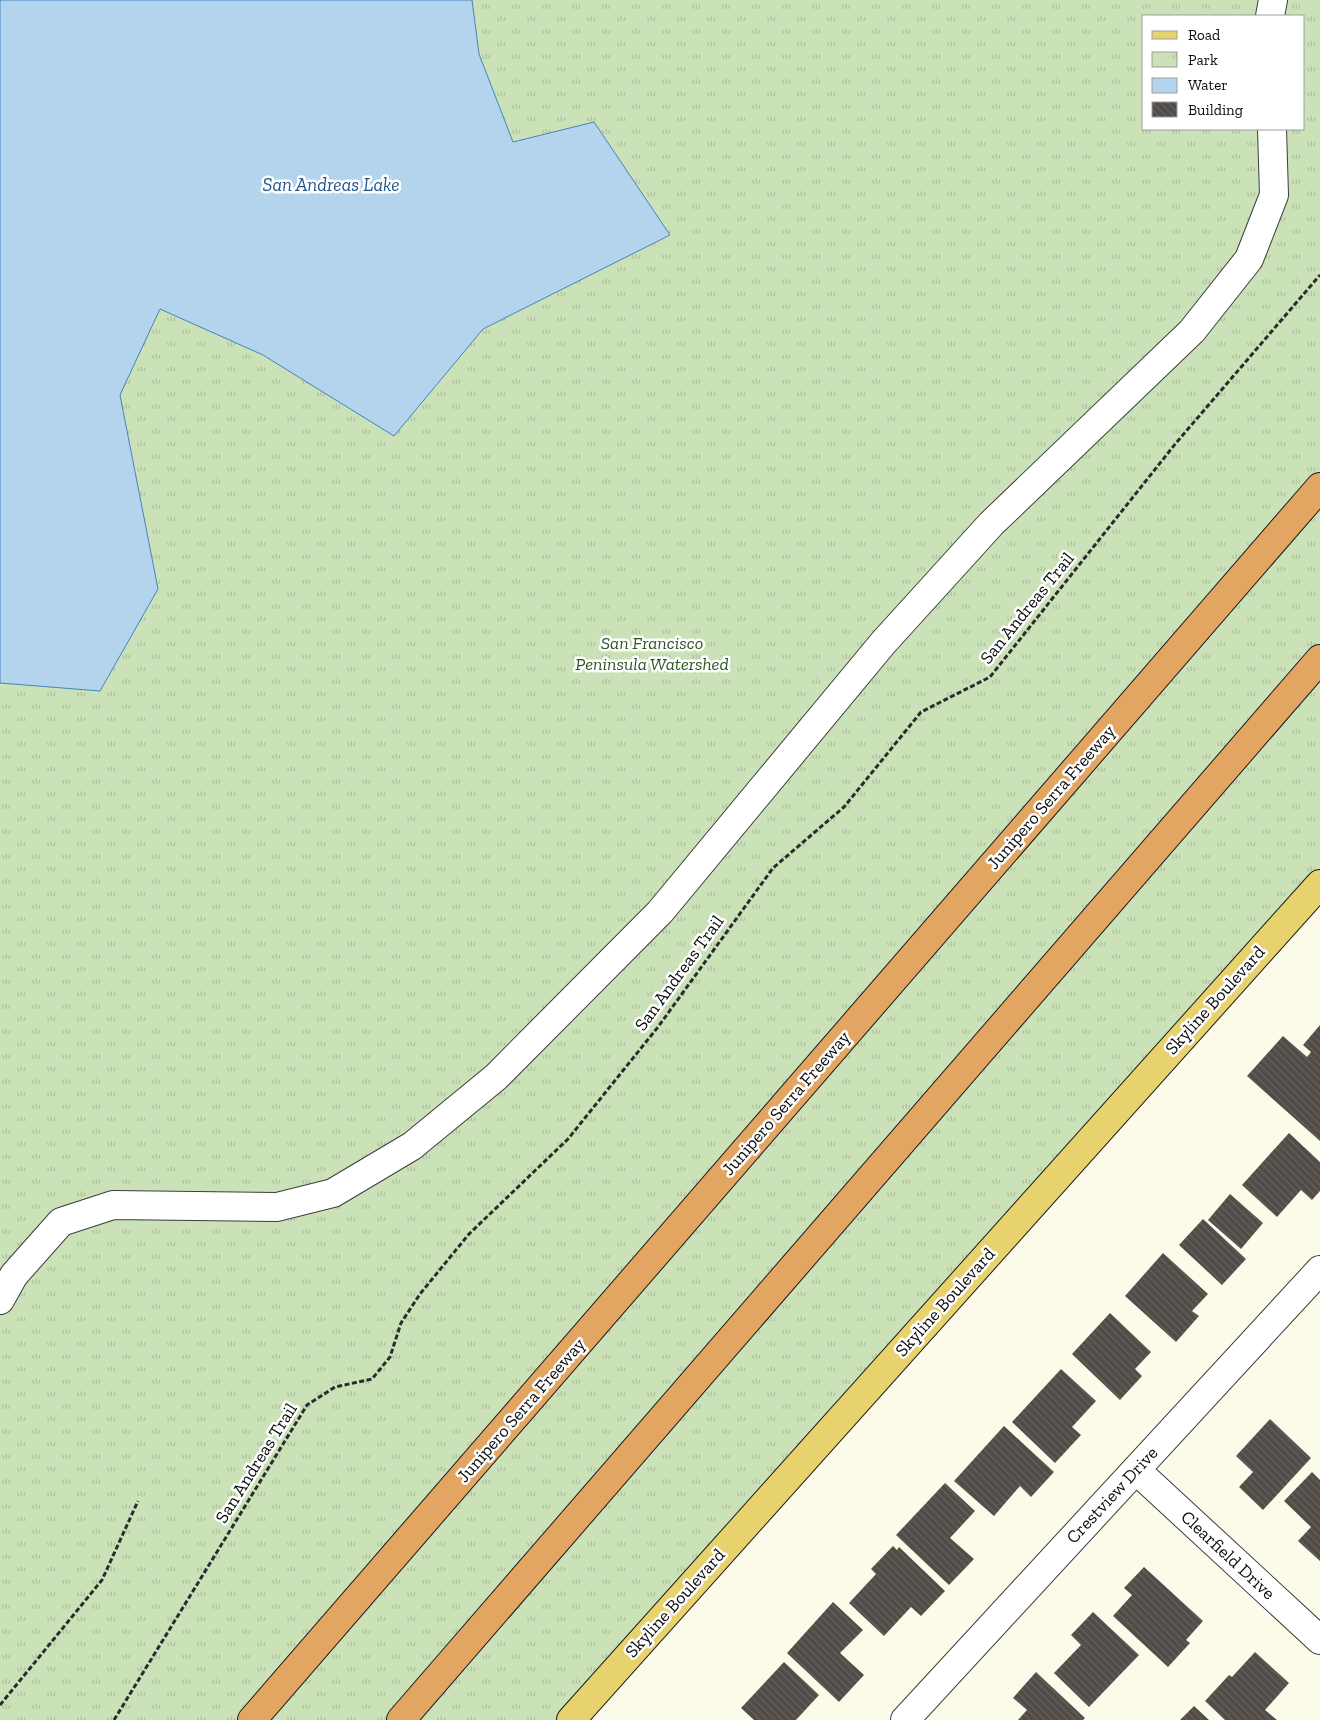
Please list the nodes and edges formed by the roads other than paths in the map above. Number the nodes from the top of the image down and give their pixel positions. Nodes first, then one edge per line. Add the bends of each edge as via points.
1 (1273, 0) edge
2 (1270, 15) edge
3 (1272, 130) edge
4 (1320, 487) edge
5 (1320, 659) edge
6 (1320, 884) edge
7 (1320, 1270) edge
8 (0, 1300) edge
9 (1136, 1470) junction
10 (1320, 1640) edge
11 (252, 1720) edge
12 (402, 1720) edge
13 (571, 1720) edge
14 (904, 1720) edge

1 - 2 street
3 - 8 street via 1274,196 1271,204 1249,258 1192,331 991,524 884,643 660,912 496,1077 412,1146 332,1193 277,1207 113,1205 61,1222 14,1275
4 - 11 highway, Junipero Serra Freeway
5 - 12 highway
6 - 13 main road, Skyline Boulevard
7 - 9 street, Crestview Drive
9 - 10 street, Clearfield Drive
9 - 14 street, Crestview Drive

